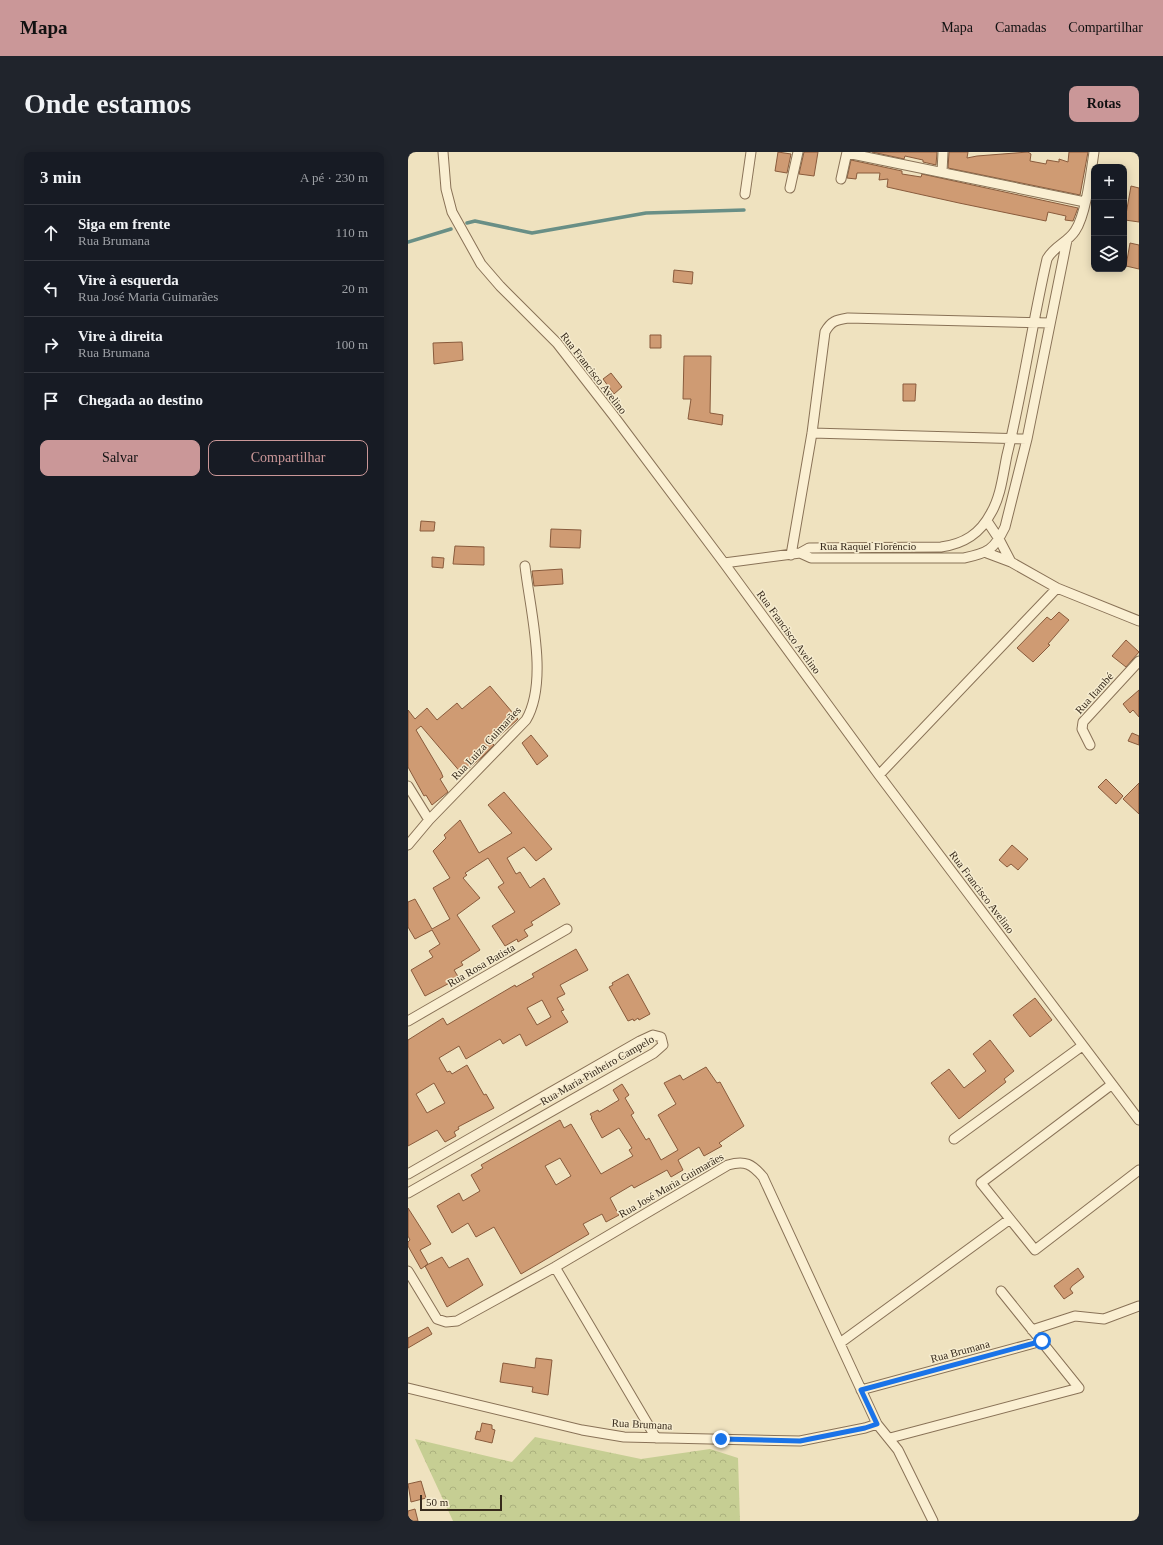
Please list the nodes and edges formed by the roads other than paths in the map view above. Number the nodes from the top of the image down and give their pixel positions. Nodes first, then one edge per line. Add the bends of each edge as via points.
1 (444, 152) edge
2 (751, 152) edge
3 (798, 152) edge
4 (847, 152) edge
5 (943, 152) edge
6 (1094, 152) edge
7 (942, 172) junction
8 (841, 179) dead end
9 (790, 188) dead end
10 (745, 194) dead end
11 (1085, 202) junction
12 (1068, 240) junction
13 (1033, 322) junction
14 (1050, 323) junction
15 (812, 433) junction
16 (1012, 438) junction
17 (1027, 439) junction
18 (987, 521) junction
19 (999, 539) junction
20 (987, 553) junction
21 (796, 554) junction
22 (1011, 562) junction
23 (724, 564) junction
24 (524, 566) dead end
25 (1056, 588) junction
26 (1139, 621) edge
27 (1139, 661) edge
28 (1090, 745) dead end
29 (879, 775) junction
30 (408, 786) edge
31 (429, 820) junction
32 (408, 845) edge
33 (567, 929) dead end
34 (408, 1021) edge
35 (1082, 1046) junction
36 (1111, 1085) junction
37 (513, 1114) junction
38 (1139, 1120) edge
39 (521, 1128) junction
40 (954, 1139) dead end
41 (1139, 1170) edge
42 (408, 1174) edge
43 (408, 1193) edge
44 (1010, 1219) junction
45 (555, 1266) junction
46 (408, 1271) edge
47 (1001, 1291) dead end
48 (1139, 1306) edge
49 (1032, 1330) junction
50 (1042, 1341) junction
51 (840, 1343) junction
52 (408, 1388) edge
53 (861, 1390) junction
54 (877, 1424) junction
55 (656, 1438) junction
56 (890, 1438) junction
57 (933, 1521) edge

1 - 23 street, Rua Francisco Avelino via 446,189 452,212 481,264 557,343
2 - 10 street
3 - 9 street
4 - 7 street
4 - 8 street
5 - 7 street
6 - 11 street, Rua Raquel Florêncio
7 - 11 street
11 - 12 street, Rua Raquel Florêncio via 1078,226
12 - 13 street, Rua Raquel Florêncio via 1056,247 1047,259
12 - 14 street, Rua Raquel Florêncio
13 - 14 street
13 - 15 street via 848,318 830,323 825,332
13 - 16 street, Rua Raquel Florêncio
14 - 17 street, Rua Raquel Florêncio
15 - 16 street
15 - 21 street
16 - 17 street
16 - 18 street, Rua Raquel Florêncio via 996,502
17 - 19 street, Rua Raquel Florêncio via 1005,527
18 - 19 street
18 - 21 street, Rua Raquel Florêncio via 969,539 956,545 809,548
19 - 20 street, Rua Raquel Florêncio
19 - 22 street
20 - 21 street, Rua Raquel Florêncio via 964,558 811,558
20 - 22 street
21 - 23 street
22 - 25 street
23 - 29 street, Rua Francisco Avelino
24 - 31 street, Rua Luiza Guimarães via 536,650 536,696 532,710 526,720
25 - 26 street
25 - 29 street
27 - 28 street, Rua Itambé via 1083,722 1082,729
29 - 35 street, Rua Francisco Avelino
30 - 31 street
31 - 32 street, Rua Luiza Guimarães
33 - 34 street, Rua Rosa Batista
35 - 36 street, Rua Francisco Avelino
35 - 40 street
36 - 38 street, Rua Francisco Avelino
36 - 44 street via 981,1183
37 - 39 street
37 - 39 street, Rua Maria Pinheiro Campelo via 649,1036 661,1037 663,1045 654,1052
37 - 42 street, Rua Maria Pinheiro Campelo
39 - 43 street, Rua Maria Pinheiro Campelo
41 - 44 street via 1036,1250
44 - 51 street
45 - 46 street, Rua José Maria Guimarães via 457,1321 446,1322 436,1319
45 - 51 street, Rua José Maria Guimarães via 728,1165 736,1162 750,1164 763,1178
45 - 55 street
47 - 49 street
48 - 49 street via 1104,1319 1075,1316
49 - 50 street
50 - 53 street, Rua Brumana
50 - 56 street via 1079,1388
51 - 53 street, Rua José Maria Guimarães
52 - 55 street, Rua Brumana via 582,1430 624,1437
53 - 54 street, Rua José Maria Guimarães
54 - 55 street, Rua Brumana via 800,1441
54 - 56 street, Rua José Maria Guimarães
56 - 57 street, Rua José Maria Guimarães via 908,1466

